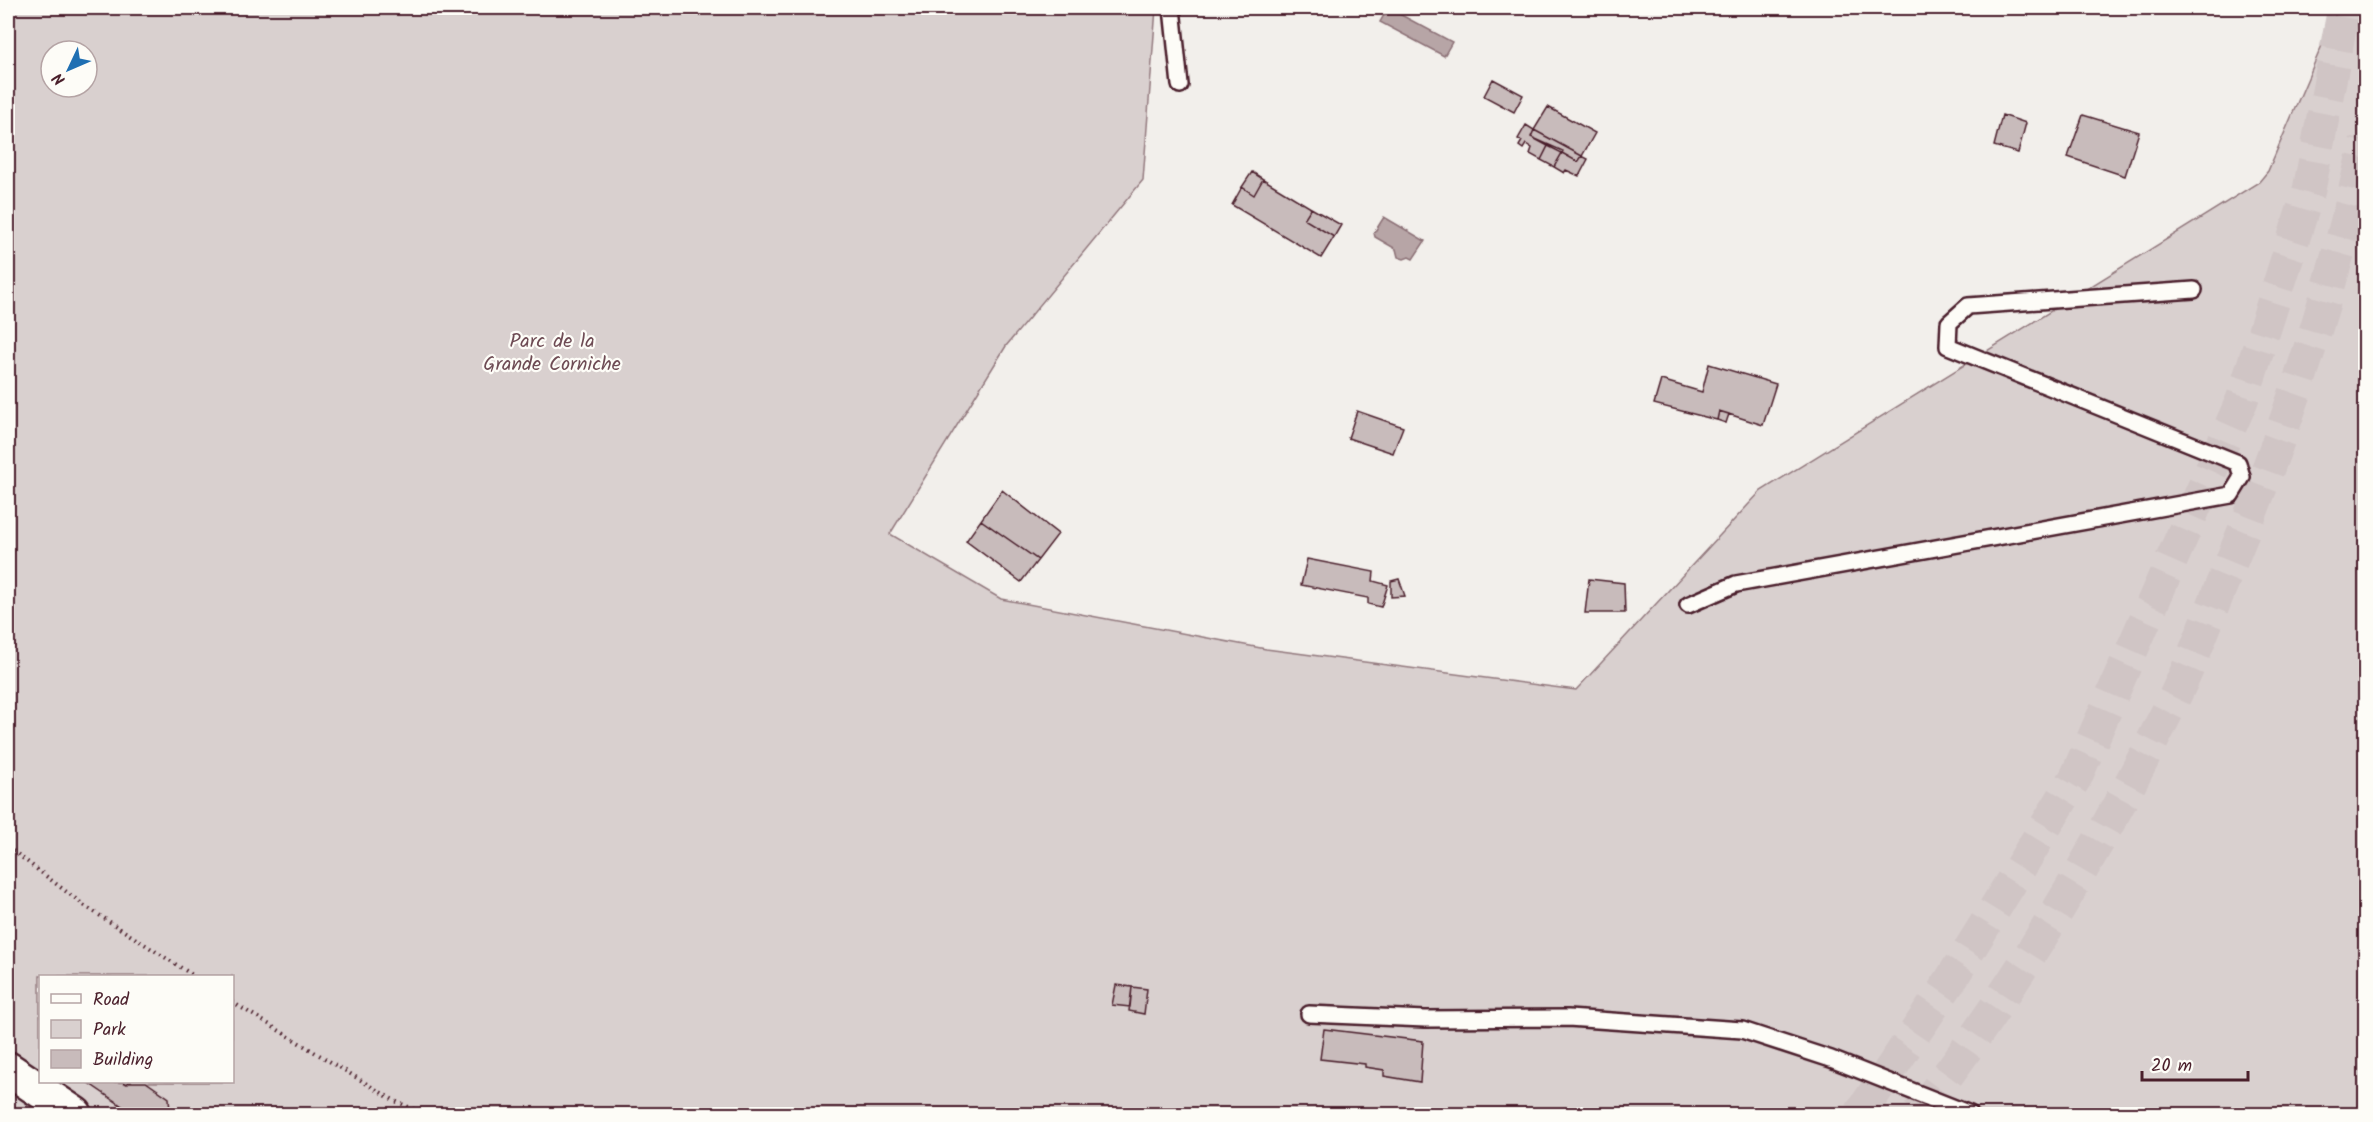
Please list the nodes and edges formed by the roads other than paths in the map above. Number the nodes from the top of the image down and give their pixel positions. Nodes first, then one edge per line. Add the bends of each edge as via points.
1 (1172, 8) edge
2 (1180, 85) dead end
3 (2194, 290) dead end
4 (1688, 605) dead end
5 (1310, 1014) dead end
6 (8, 1069) edge
7 (75, 1114) edge
8 (1970, 1114) edge

1 - 2 lane
3 - 4 lane via 1968,306 1950,323 1948,346 2238,463 2242,477 2231,495 1736,584
5 - 8 lane via 1425,1019 1568,1018 1742,1030 1831,1059
6 - 7 main road

